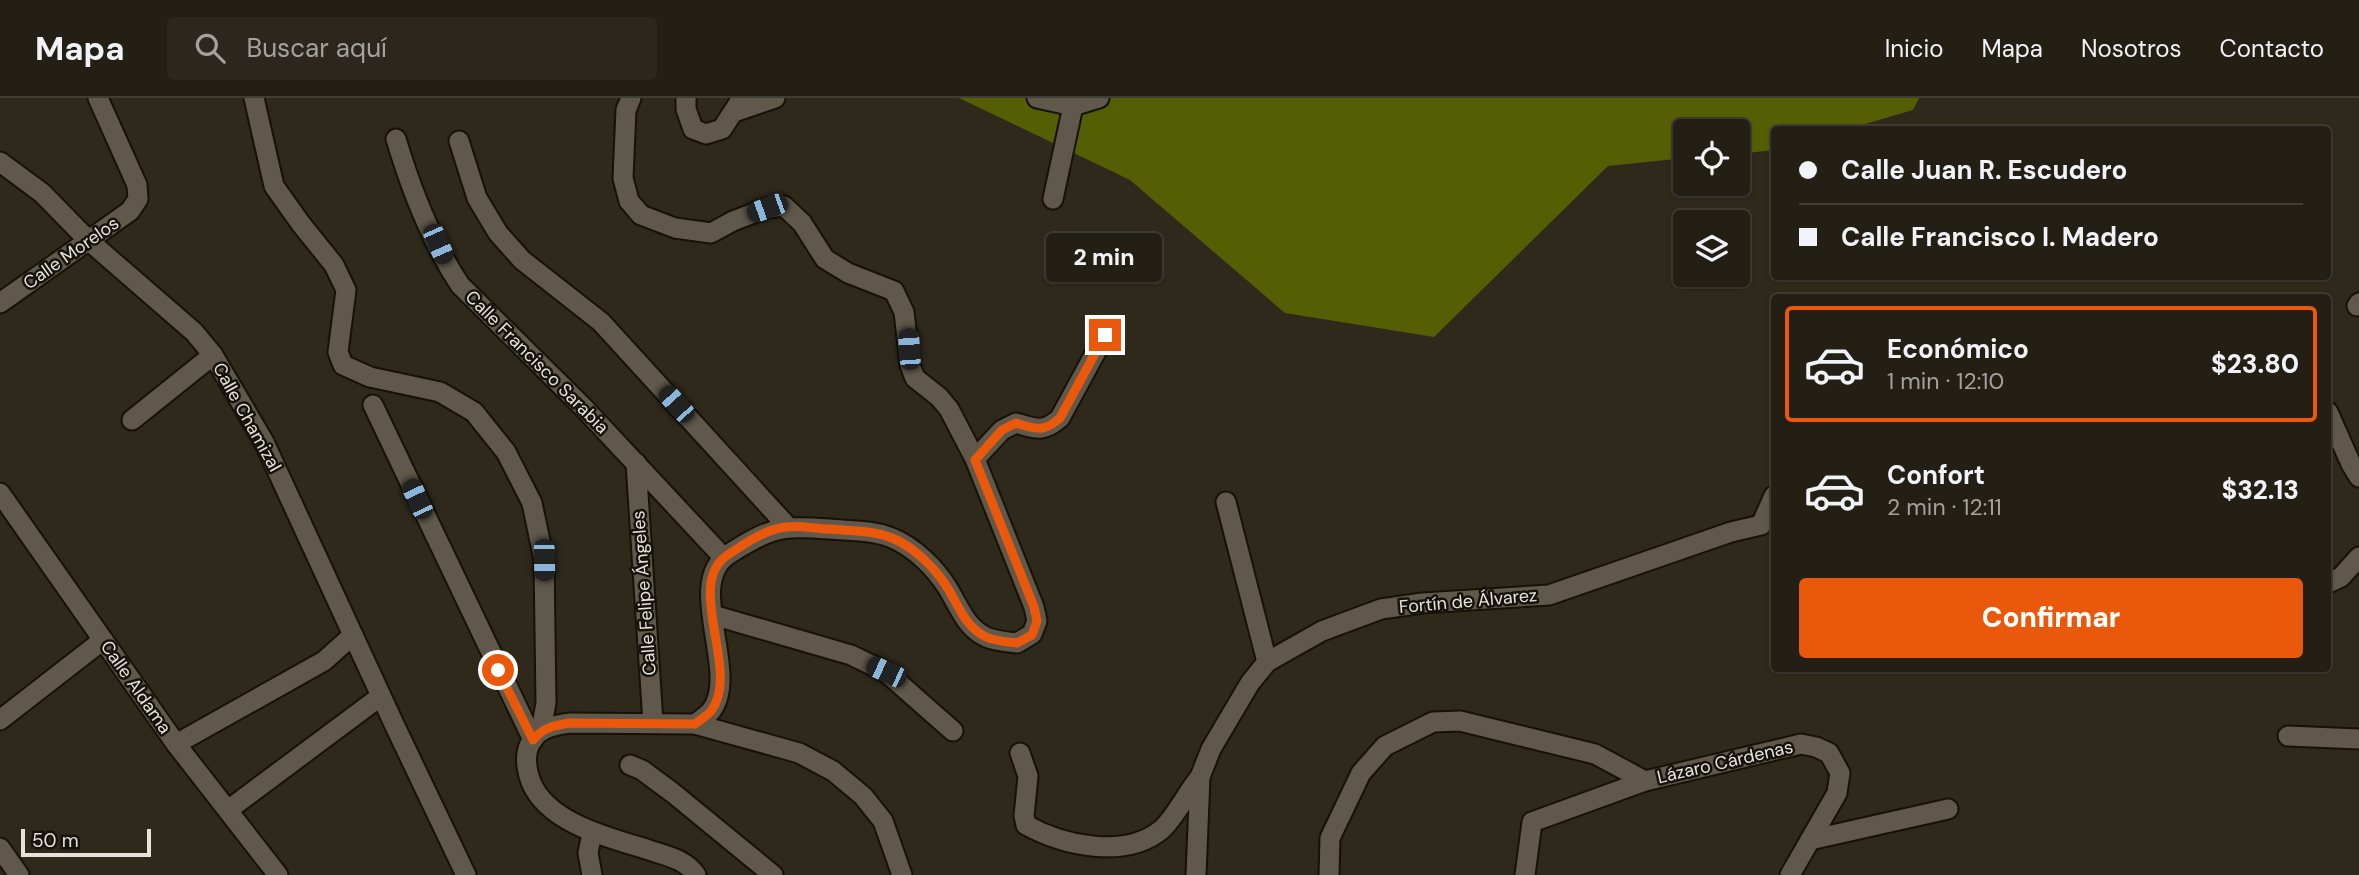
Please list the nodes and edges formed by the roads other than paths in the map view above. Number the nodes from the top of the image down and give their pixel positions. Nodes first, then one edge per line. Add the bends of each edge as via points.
1 (98, 98) edge
2 (254, 98) edge
3 (631, 98) edge
4 (686, 98) edge
5 (775, 98) edge
6 (1037, 98) edge
7 (1099, 98) edge
8 (738, 105) edge
9 (1073, 106) junction
10 (396, 139) dead end
11 (459, 141) dead end
12 (0, 162) edge
13 (1053, 199) dead end
14 (88, 240) junction
15 (0, 303) edge
16 (1105, 335) dead end
17 (213, 355) junction
18 (373, 405) dead end
19 (2331, 419) edge
20 (132, 420) dead end
21 (975, 460) junction
22 (636, 463) junction
23 (2359, 477) edge
24 (0, 493) edge
25 (1226, 502) dead end
26 (1771, 503) edge
27 (788, 527) junction
28 (723, 557) junction
29 (2359, 557) edge
30 (2331, 582) edge
31 (713, 615) junction
32 (353, 635) junction
33 (103, 640) junction
34 (1267, 662) junction
35 (381, 696) junction
36 (0, 720) edge
37 (653, 723) junction
38 (695, 724) junction
39 (953, 731) dead end
40 (537, 735) junction
41 (2288, 736) dead end
42 (2359, 739) edge
43 (176, 744) junction
44 (1020, 753) dead end
45 (630, 765) dead end
46 (1200, 777) junction
47 (1645, 781) junction
48 (1948, 808) dead end
49 (228, 810) junction
50 (592, 833) junction
51 (1810, 840) junction
52 (0, 848) edge
53 (19, 875) edge
54 (278, 875) edge
55 (466, 875) edge
56 (592, 875) edge
57 (696, 875) edge
58 (773, 875) edge
59 (902, 875) edge
60 (1196, 875) edge
61 (1329, 875) edge
62 (1525, 875) edge
63 (1789, 875) edge

1 - 14 street, Calle Morelos via 137,185 138,200 130,211
2 - 40 street via 274,186 334,265 346,290 338,352 343,365 370,377 440,392 474,412 506,452 532,503 544,560 546,703
3 - 21 street via 626,110 623,178 629,201 641,215 676,228 711,233 767,208 784,206 802,222 825,259 894,290 904,312 915,377 949,408
4 - 8 street via 693,129 706,134 722,129
5 - 8 street
6 - 9 street
7 - 9 street
9 - 13 street
10 - 22 street, Calle Francisco Sarabia via 408,179 460,285
11 - 27 street via 477,198 498,233 522,260 601,322
12 - 14 street, Calle Chamizal via 41,193
14 - 15 street, Calle Morelos
14 - 17 street, Calle Chamizal via 194,332
16 - 21 street via 1060,418 1049,428 1016,423 1002,430
17 - 20 street
17 - 32 street, Calle Chamizal via 264,442
18 - 40 street
19 - 23 street
21 - 27 street via 1034,607 1037,621 1032,635 1017,643 984,636 967,623 927,563 892,537
22 - 28 street, Calle Francisco Sarabia
22 - 37 street, Calle Felipe Ángeles
24 - 33 street, Calle Aldama
25 - 34 street
26 - 34 street, Fortín de Álvarez via 1761,525 1549,595 1381,609 1322,631
27 - 28 street via 759,535
28 - 31 street via 712,574
29 - 30 street
31 - 38 street via 718,694 712,710
31 - 39 street via 851,655 886,672
32 - 35 street, Calle Chamizal
32 - 43 street via 324,661
33 - 36 street
33 - 43 street, Calle Aldama
34 - 46 street, Fortín de Álvarez via 1211,749
35 - 49 street
35 - 55 street, Calle Chamizal
37 - 38 street
37 - 40 street via 569,723 550,726
38 - 59 street via 799,753 833,771 863,796 883,821
40 - 50 street via 528,747 526,769 534,789 550,808
41 - 42 street
43 - 49 street, Calle Aldama
44 - 46 street via 1027,776 1026,825 1059,839 1108,847 1140,843 1163,829
45 - 58 street via 673,793
46 - 60 street
47 - 51 street, Lázaro Cárdenas via 1801,744 1816,747 1829,753 1840,773 1837,793
47 - 61 street via 1595,754 1460,721 1433,722 1385,746 1361,773 1330,838
47 - 62 street, Lázaro Cárdenas via 1532,822
48 - 51 street
49 - 54 street, Calle Aldama
50 - 56 street via 588,853
50 - 57 street via 679,859
51 - 63 street, Lázaro Cárdenas
52 - 53 street

